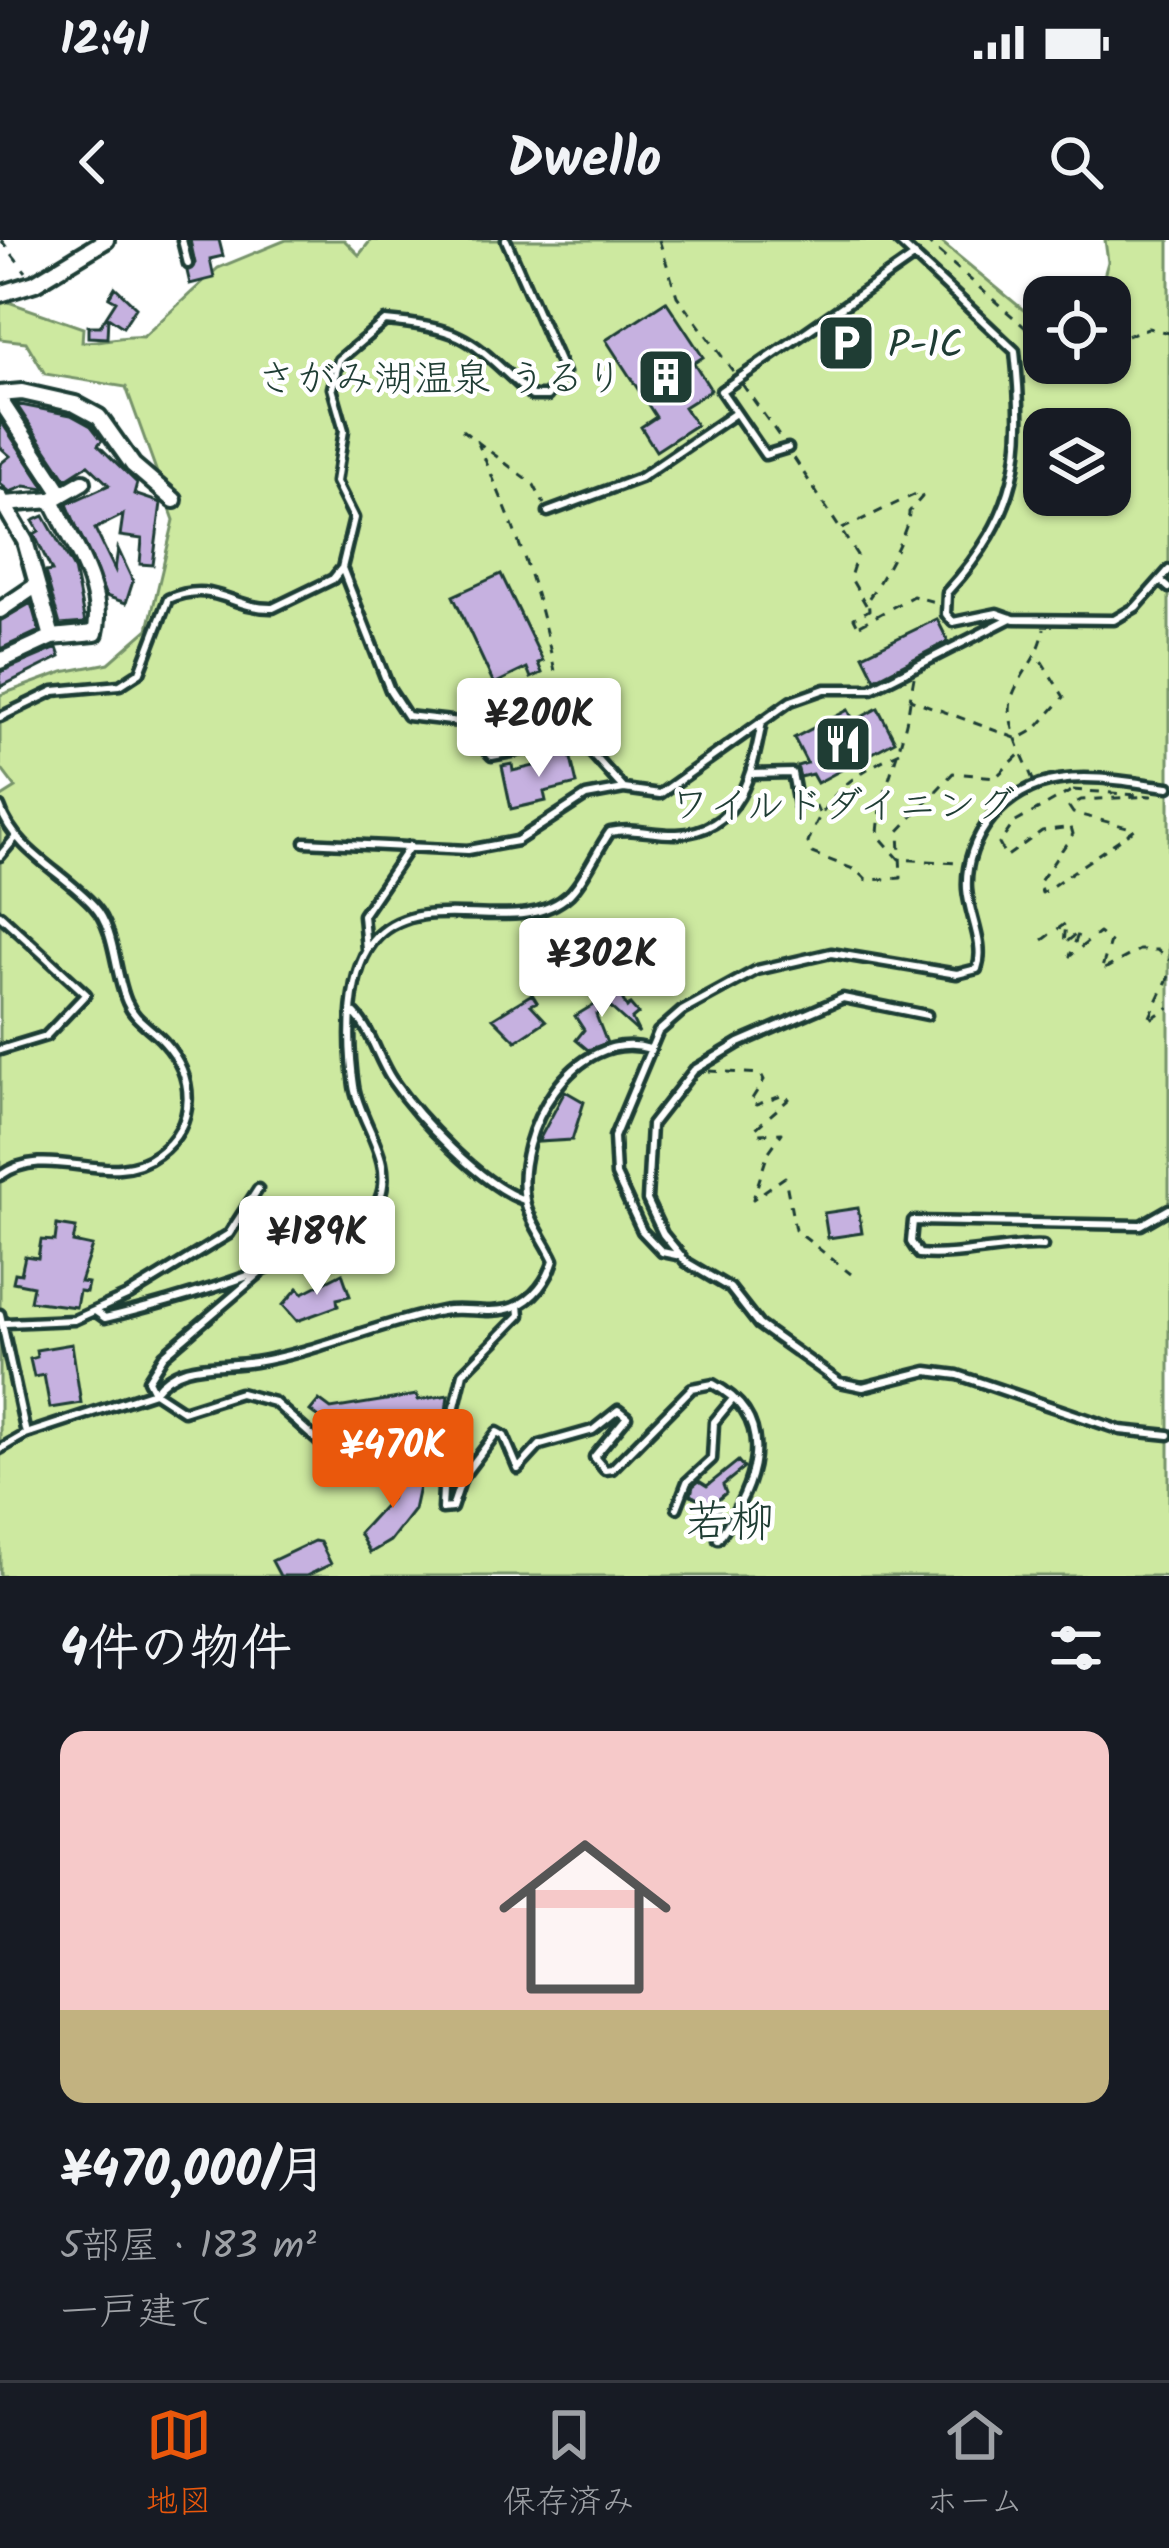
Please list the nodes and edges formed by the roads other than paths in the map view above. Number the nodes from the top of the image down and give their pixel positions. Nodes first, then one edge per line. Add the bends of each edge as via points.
1 (106, 240) edge
2 (182, 240) edge
3 (506, 240) edge
4 (897, 240) edge
5 (915, 256) junction
6 (188, 264) dead end
7 (0, 294) edge
8 (0, 397) edge
9 (735, 413) junction
10 (788, 448) road end
11 (83, 482) dead end
12 (57, 497) junction
13 (174, 500) dead end
14 (2, 501) edge
15 (548, 512) road end
16 (343, 568) junction
17 (1169, 570) edge
18 (1160, 580) junction
19 (37, 585) junction
20 (1169, 589) edge
21 (0, 610) edge
22 (1011, 618) junction
23 (52, 637) junction
24 (0, 662) edge
25 (0, 717) edge
26 (762, 722) junction
27 (752, 774) junction
28 (1169, 787) edge
29 (624, 789) junction
30 (797, 801) road end
31 (0, 807) edge
32 (16, 837) junction
33 (305, 842) dead end
34 (410, 846) junction
35 (0, 856) edge
36 (0, 915) edge
37 (367, 953) junction
38 (352, 1012) junction
39 (927, 1015) dead end
40 (650, 1048) junction
41 (0, 1050) edge
42 (0, 1176) edge
43 (258, 1189) dead end
44 (525, 1201) junction
45 (1169, 1210) edge
46 (1043, 1246) dead end
47 (681, 1256) junction
48 (262, 1270) junction
49 (519, 1305) junction
50 (95, 1311) junction
51 (0, 1314) edge
52 (5, 1323) junction
53 (154, 1392) junction
54 (733, 1399) junction
55 (26, 1434) junction
56 (1169, 1435) edge
57 (319, 1442) dead end
58 (0, 1449) edge
59 (677, 1508) dead end
60 (718, 1539) dead end

1 - 7 street via 35,283
2 - 6 lane
3 - 16 lane via 564,373 560,385 532,396 485,349 433,325 385,321 354,344 339,360 332,388 344,430 336,482 354,518
4 - 5 lane
5 - 9 lane via 721,391
5 - 22 lane via 1015,351 1018,475 985,550 944,605 953,622
8 - 12 street
8 - 13 street via 57,400 99,417 133,464
9 - 10 lane via 765,455
9 - 15 lane via 640,478
11 - 12 street
12 - 14 street
12 - 23 street via 100,614 95,634
14 - 19 street
16 - 25 lane via 273,608 200,589 168,599 140,672 120,685 54,691
16 - 29 lane via 407,716 460,722 492,756 579,739
17 - 18 lane
18 - 20 lane
18 - 22 lane via 1114,620
19 - 21 street
19 - 23 street
22 - 26 lane via 871,689 825,688
23 - 24 street
26 - 27 lane
26 - 29 lane via 660,794
27 - 30 lane via 792,773
27 - 37 lane via 736,806 710,828 610,832 570,893 537,911 400,921
28 - 40 lane via 1083,778 1035,788 993,815 966,865 983,953 977,969 957,974 831,953 757,970 682,1011
29 - 34 lane via 586,796 517,842 467,850
31 - 32 lane
32 - 35 lane
32 - 42 lane via 100,913 132,1013 176,1056 190,1105 178,1134 129,1168 31,1160
33 - 34 lane
34 - 37 lane via 363,915
36 - 41 lane via 86,994 46,1036
37 - 38 lane
38 - 44 lane via 430,1126
38 - 48 lane via 354,1089 381,1158 378,1202 358,1224
39 - 47 lane via 843,998 694,1070 651,1125 646,1160 647,1200
40 - 44 lane via 591,1054 564,1079 542,1108
40 - 47 lane via 614,1137 616,1175 642,1231 662,1252
43 - 50 lane via 229,1234 205,1253
44 - 49 lane via 554,1260 548,1280
45 - 46 lane via 1141,1225 913,1221 910,1242 933,1256
47 - 56 lane via 839,1382 863,1387 927,1371 958,1375 1120,1430
48 - 50 lane via 158,1306 105,1318
48 - 53 lane via 164,1355 148,1380
49 - 53 lane via 447,1309 255,1362 200,1365 166,1376
49 - 54 lane via 520,1315 463,1373 445,1448 446,1511 496,1432 518,1469 540,1445 593,1430 618,1410 627,1418 594,1456 605,1470 619,1466 692,1388 713,1384
50 - 52 lane via 74,1320
51 - 52 lane
52 - 55 lane
53 - 55 lane
53 - 57 lane via 182,1411 240,1393 274,1402
54 - 59 lane via 714,1422 712,1459 687,1482
54 - 60 lane via 755,1432 758,1466
55 - 58 lane

